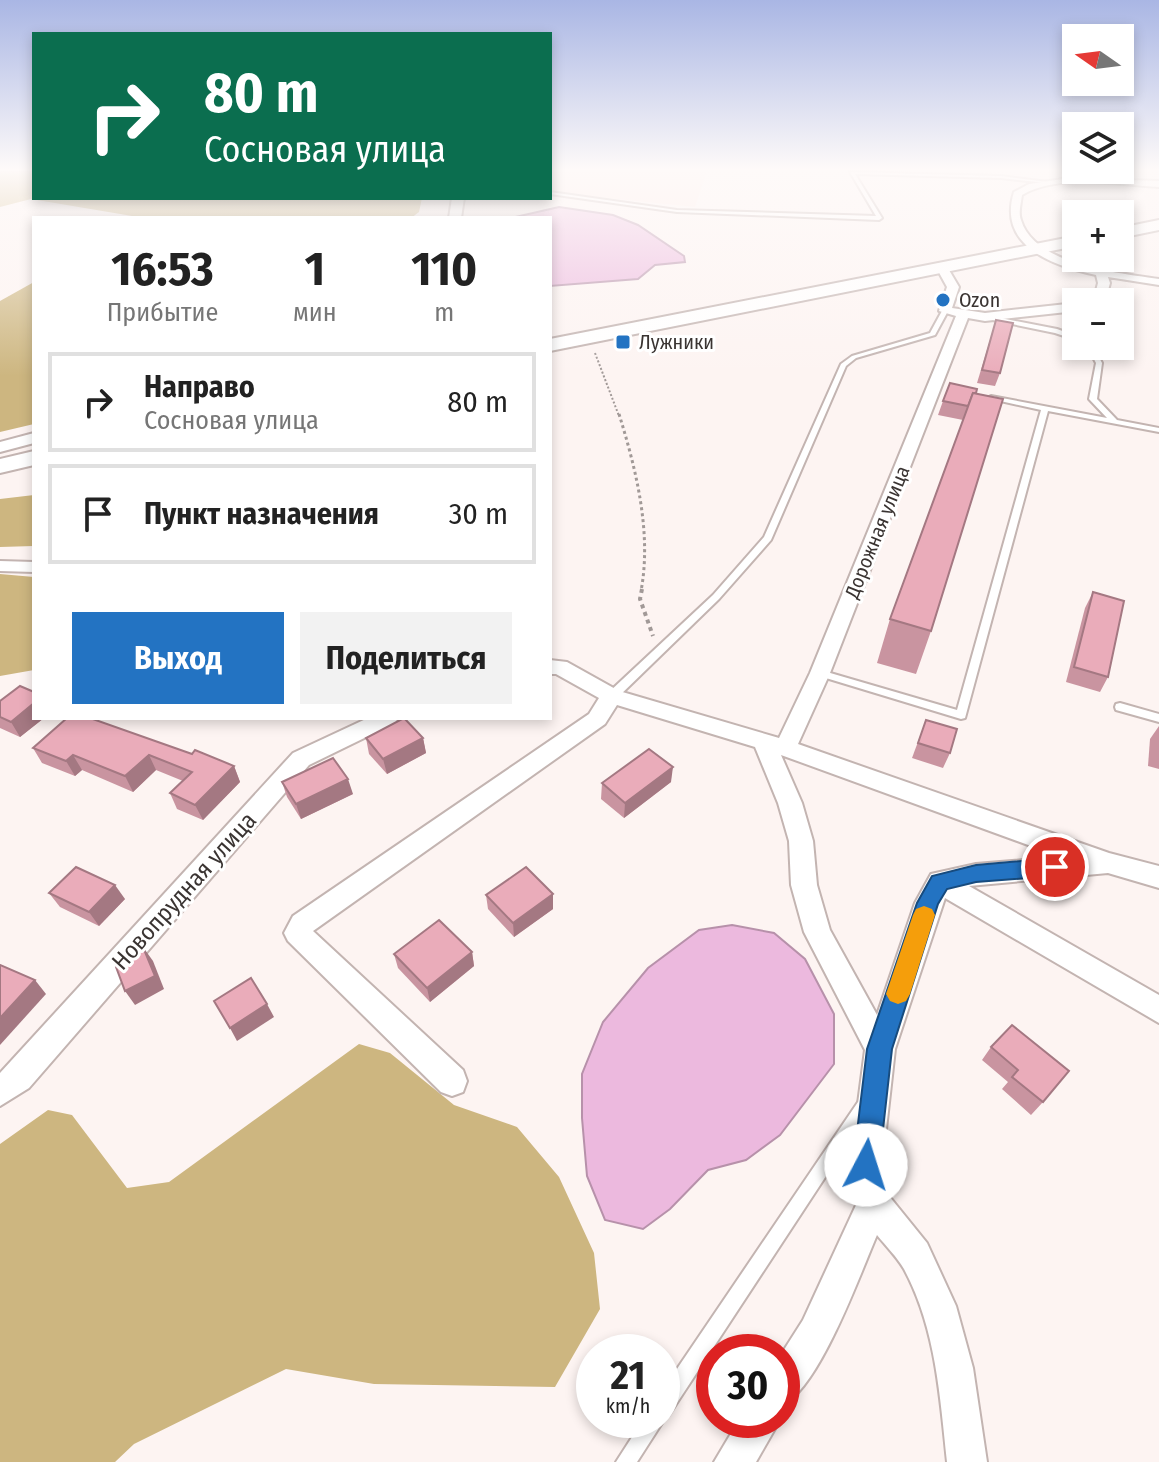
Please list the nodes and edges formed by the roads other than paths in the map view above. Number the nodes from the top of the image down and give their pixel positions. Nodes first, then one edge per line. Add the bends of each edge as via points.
1 (1024, 239) edge
2 (1062, 244) edge
3 (1034, 249) junction
4 (942, 267) junction
5 (1101, 274) junction
6 (1159, 282) edge
7 (1103, 288) edge
8 (1062, 309) edge
9 (954, 312) junction
10 (985, 317) junction
11 (1062, 335) edge
12 (552, 345) edge
13 (1097, 360) edge
14 (979, 395) edge
15 (1045, 409) junction
16 (1115, 422) junction
17 (1159, 430) edge
18 (32, 439) edge
19 (0, 447) edge
20 (32, 458) edge
21 (0, 466) edge
22 (0, 566) edge
23 (32, 567) edge
24 (553, 664) edge
25 (820, 673) junction
26 (612, 696) junction
27 (1120, 707) dead end
28 (1159, 718) edge
29 (383, 720) edge
30 (775, 745) junction
31 (1108, 863) junction
32 (1159, 877) edge
33 (940, 882) junction
34 (1159, 1010) edge
35 (880, 1049) junction
36 (452, 1081) dead end
37 (0, 1091) edge
38 (872, 1093) junction
39 (874, 1204) junction
40 (800, 1358) edge
41 (680, 1381) edge
42 (642, 1438) edge
43 (749, 1438) edge
44 (626, 1462) edge
45 (734, 1462) edge
46 (967, 1462) edge

1 - 3 street
2 - 3 main road
3 - 4 main road
3 - 5 street
4 - 9 street, Дорожная улица via 953,287
4 - 12 main road
5 - 6 street
5 - 7 street
8 - 10 street
9 - 10 street
9 - 25 street, Дорожная улица via 943,389
9 - 26 lane via 933,334 843,365 768,538 716,597
10 - 11 lane
13 - 16 lane via 1093,399
14 - 15 lane
15 - 16 lane
15 - 25 lane via 961,715
16 - 17 lane
18 - 19 street
20 - 21 main road
22 - 23 street
24 - 26 street
25 - 30 street, Дорожная улица
26 - 30 street
26 - 36 street via 597,719 302,924 297,933
27 - 28 lane
29 - 37 street, Новопрудная улица via 301,759 18,1078
30 - 31 street
30 - 35 street via 801,841 804,885 817,932
31 - 32 street
31 - 33 street
33 - 34 street
33 - 35 street via 928,903
35 - 38 street
38 - 39 street via 866,1165
38 - 41 lane
39 - 40 street
39 - 46 street via 915,1255 938,1306 955,1368
42 - 44 lane
43 - 45 street

